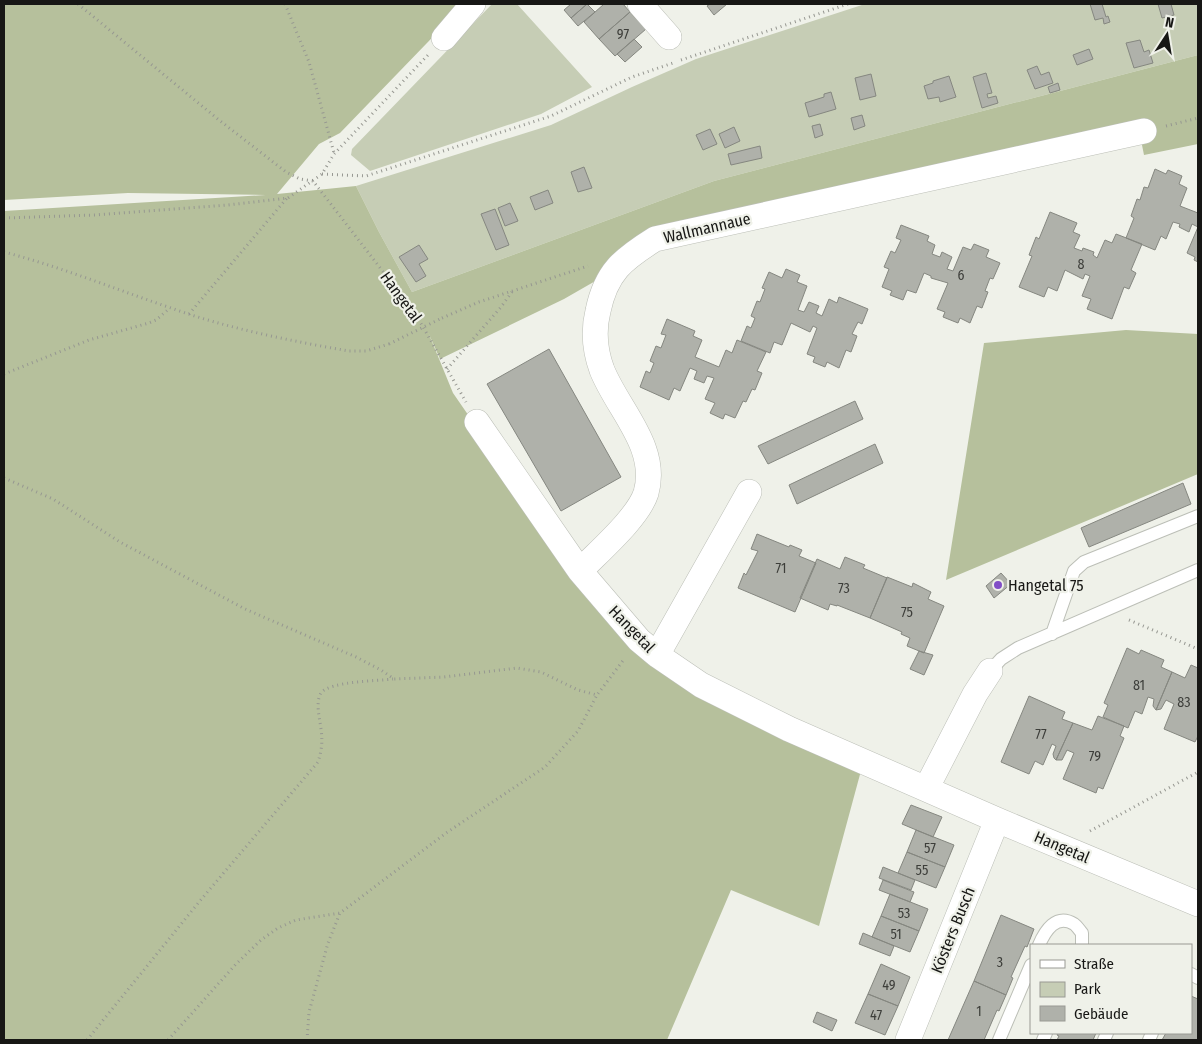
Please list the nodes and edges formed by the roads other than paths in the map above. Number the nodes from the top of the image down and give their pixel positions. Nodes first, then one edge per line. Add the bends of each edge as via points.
1 (474, 4) edge
2 (640, 4) edge
3 (669, 37) dead end
4 (444, 38) road end
5 (1144, 131) road end
6 (477, 422) road end
7 (749, 492) dead end
8 (1198, 516) edge
9 (1198, 570) edge
10 (580, 571) junction
11 (1052, 634) junction
12 (648, 648) junction
13 (990, 671) joint
14 (926, 789) junction
15 (998, 820) junction
16 (1198, 904) edge
17 (1039, 944) edge
18 (1082, 944) edge
19 (1030, 967) edge
20 (908, 1040) edge
21 (998, 1040) edge

1 - 4 street
2 - 3 street
5 - 10 street, Wallmannaue via 655,239 629,256 612,273 600,300 594,326 602,371 642,442 648,474 646,492 638,511
6 - 10 street, Hangetal
7 - 12 street, Hangetal
8 - 11 lane via 1084,562 1074,571
9 - 11 lane
10 - 12 street, Hangetal
11 - 13 lane via 1018,648
12 - 14 street, Hangetal via 701,685 789,729
13 - 14 street
14 - 15 street, Hangetal
15 - 16 street, Hangetal
15 - 20 street, Kösters Busch
17 - 18 lane via 1052,924 1063,921 1074,924 1082,933
19 - 21 lane

